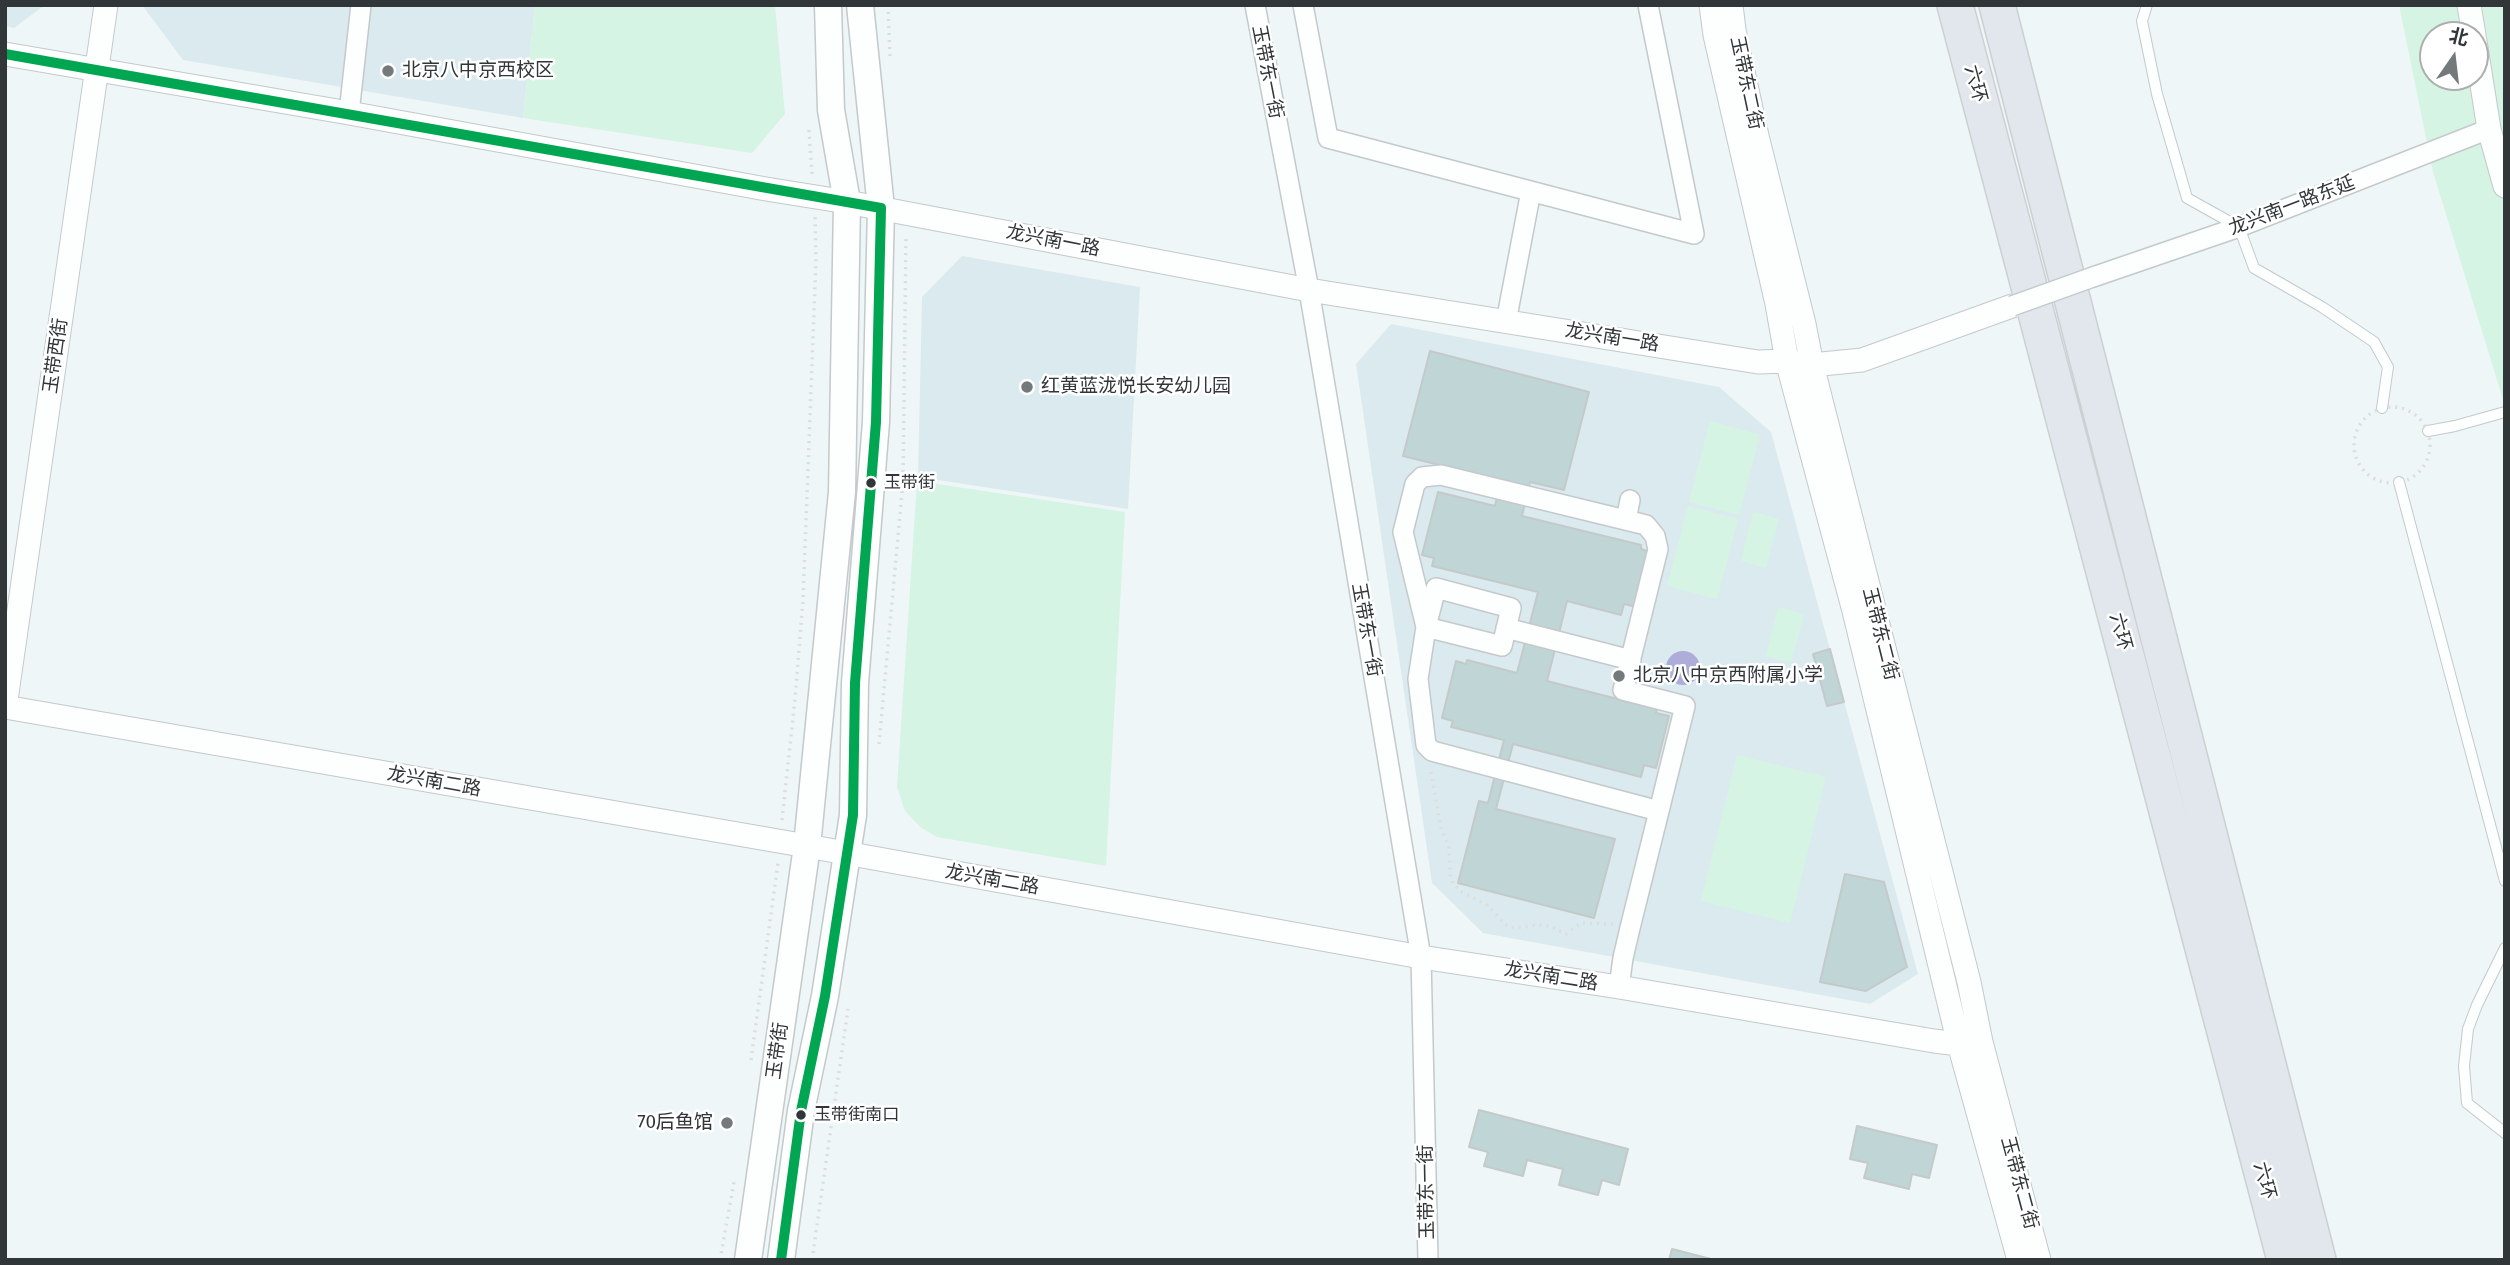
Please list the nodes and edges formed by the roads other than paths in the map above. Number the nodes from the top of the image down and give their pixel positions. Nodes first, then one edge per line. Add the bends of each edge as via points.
1 (106, 5) edge
2 (361, 5) edge
3 (828, 5) edge
4 (860, 5) edge
5 (1255, 5) edge
6 (1303, 5) edge
7 (1648, 5) edge
8 (1711, 5) edge
9 (1731, 5) edge
10 (1955, 5) edge
11 (1997, 5) edge
12 (2147, 5) edge
13 (5, 54) edge
14 (97, 69) junction
15 (2482, 91) edge
16 (349, 113) junction
17 (2488, 129) junction
18 (2505, 187) edge
19 (1531, 191) junction
20 (847, 202) junction
21 (881, 208) junction
22 (2239, 227) junction
23 (2093, 277) joint
24 (1309, 290) junction
25 (2012, 306) joint
26 (1507, 322) junction
27 (1787, 361) junction
28 (1812, 365) junction
29 (2382, 408) road end
30 (2505, 412) edge
31 (2428, 431) road end
32 (2399, 482) road end
33 (1426, 627) junction
34 (1506, 628) junction
35 (1631, 660) junction
36 (5, 707) edge
37 (1659, 811) junction
38 (807, 846) junction
39 (848, 854) junction
40 (2505, 881) edge
41 (2505, 948) edge
42 (1422, 957) junction
43 (1619, 987) junction
44 (1970, 1043) junction
45 (2505, 1133) edge
46 (748, 1260) edge
47 (781, 1260) edge
48 (1428, 1260) edge
49 (2019, 1260) edge
50 (2039, 1260) edge
51 (2285, 1260) edge
52 (2318, 1260) edge

1 - 14 street, 玉带西街
2 - 16 street
3 - 20 main road, 玉带街 via 831,110
4 - 21 main road, 玉带街
5 - 24 street, 玉带东一街
6 - 19 street via 1328,138
7 - 19 street via 1694,234
8 - 27 street, 玉带东二街
9 - 28 street, 玉带东二街
10 - 51 highway, 六环
11 - 52 highway, 六环
12 - 22 lane via 2142,21 2187,198
13 - 14 street, 龙兴南一路
14 - 16 street, 龙兴南一路
14 - 36 street, 玉带西街
15 - 17 street
16 - 20 street, 龙兴南一路
17 - 18 street
17 - 22 street, 龙兴南一路东延
19 - 26 street
20 - 21 street, 龙兴南一路
20 - 38 main road, 玉带街 via 842,492
21 - 24 street, 龙兴南一路
21 - 39 main road, 玉带街 via 876,422 855,683
22 - 23 street, 龙兴南一路东延
22 - 29 lane via 2255,268 2374,342 2388,367
23 - 25 street, 龙兴南一路, bridge
24 - 26 street, 龙兴南一路
24 - 42 street, 玉带东一街
25 - 28 street, 龙兴南一路 via 1862,360
26 - 27 street, 龙兴南一路 via 1758,362
27 - 28 street, 龙兴南一路
27 - 44 street, 玉带东二街
28 - 44 street, 玉带东二街 via 1969,982
30 - 31 lane
32 - 40 lane
33 - 34 street via 1502,646
33 - 34 street via 1436,588 1511,608
33 - 35 street via 1403,531 1415,484 1422,477 1441,475 1628,510 1646,525 1656,536 1658,549
33 - 37 street via 1418,679 1426,746 1432,751
34 - 35 street
35 - 37 street via 1623,690 1685,706
36 - 38 street, 龙兴南二路
37 - 43 street
38 - 39 street, 龙兴南二路
38 - 46 main road, 玉带街
39 - 42 street, 龙兴南二路
39 - 47 main road, 玉带街 via 801,1111
41 - 45 lane via 2468,1029 2463,1066 2468,1103
42 - 43 street, 龙兴南二路
42 - 48 street, 玉带东一街
43 - 44 street, 龙兴南二路
44 - 49 street, 玉带东二街
44 - 50 street, 玉带东二街

